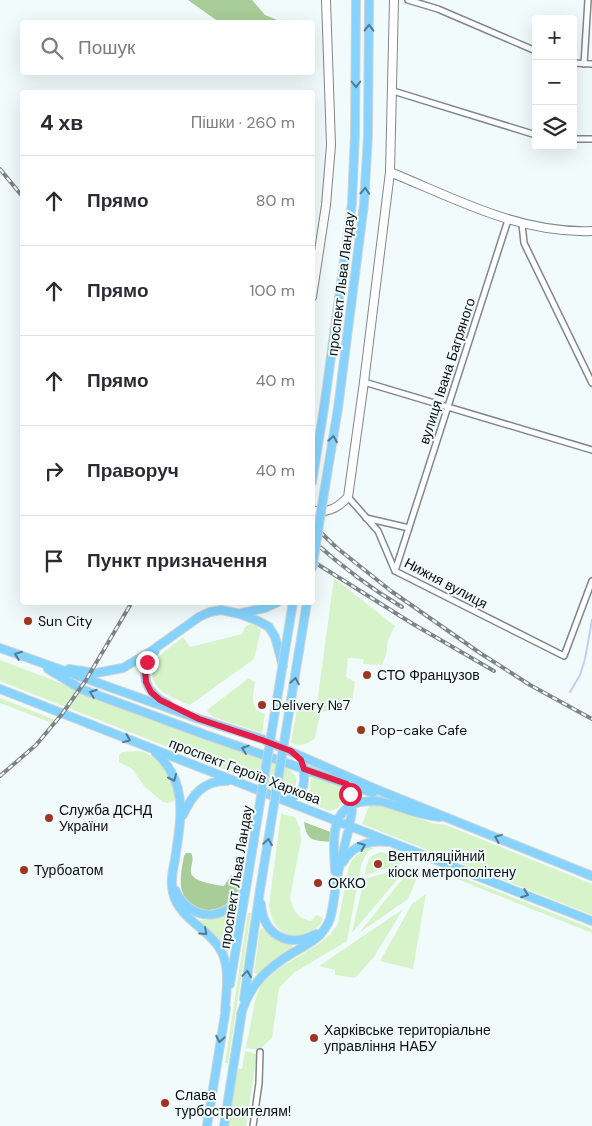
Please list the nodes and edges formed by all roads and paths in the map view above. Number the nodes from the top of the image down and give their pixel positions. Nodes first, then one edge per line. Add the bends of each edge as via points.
1 (326, 0) edge
2 (356, 0) edge
3 (369, 0) edge
4 (394, 0) edge
5 (408, 0) edge
6 (588, 0) edge
7 (532, 49) edge
8 (577, 63) edge
9 (584, 64) junction
10 (592, 64) edge
11 (393, 91) junction
12 (532, 134) edge
13 (592, 139) edge
14 (577, 140) edge
15 (390, 172) junction
16 (508, 220) junction
17 (522, 224) junction
18 (592, 231) edge
19 (315, 277) edge
20 (364, 382) junction
21 (592, 383) edge
22 (448, 407) junction
23 (592, 450) edge
24 (315, 464) edge
25 (348, 496) junction
26 (315, 510) edge
27 (366, 518) junction
28 (409, 528) junction
29 (315, 550) edge
30 (395, 571) junction
31 (592, 581) edge
32 (272, 605) edge
33 (293, 605) edge
34 (307, 605) edge
35 (240, 614) junction
36 (159, 646) junction
37 (0, 648) edge
38 (36, 661) junction
39 (283, 666) junction
40 (0, 689) edge
41 (199, 719) junction
42 (149, 748) junction
43 (291, 751) junction
44 (292, 765) junction
45 (304, 769) junction
46 (343, 775) junction
47 (304, 780) junction
48 (235, 781) junction
49 (350, 785) junction
50 (284, 799) junction
51 (350, 806) junction
52 (182, 817) junction
53 (444, 817) junction
54 (337, 821) junction
55 (347, 824) junction
56 (398, 844) junction
57 (338, 872) junction
58 (592, 876) edge
59 (172, 878) junction
60 (336, 884) junction
61 (246, 888) junction
62 (260, 890) junction
63 (244, 902) junction
64 (258, 904) junction
65 (592, 921) edge
66 (324, 929) junction
67 (225, 1012) junction
68 (241, 1014) junction
69 (260, 1052) dead end
70 (207, 1126) edge
71 (224, 1126) edge
72 (253, 1126) edge

1 - 19 street via 330,145 326,205
2 -> 24 main road, проспект Льва Ландау via 352,203
29 -> 3 main road, проспект Льва Ландау, bridge via 338,408 364,204
4 - 11 street
5 - 7 street via 438,9
6 - 9 street
8 - 9 street
9 - 10 street
11 - 12 street
11 - 15 street
13 - 14 street
15 - 16 street
15 - 20 street
16 - 17 street
16 - 22 street, вулиця Івана Багряного
17 - 18 street via 544,229
17 - 21 street via 524,243
20 - 22 street
20 - 25 street
22 - 23 street
22 - 28 street, вулиця Івана Багряного
25 - 26 street via 330,511
25 - 27 street, Нижня вулиця
27 - 28 street
27 - 30 street, Нижня вулиця via 378,531
28 - 30 street, вулиця Івана Багряного
30 - 31 street, Нижня вулиця via 564,656
32 - 35 main road
33 - 39 main road, проспект Льва Ландау, bridge
62 -> 34 main road, проспект Льва Ландау, bridge
35 - 36 main road via 221,610 210,612
35 - 39 main road via 271,630
36 - 38 main road via 128,666 102,673
36 - 41 main road via 146,666 145,678 151,692 160,700
38 -> 37 main road
38 - 41 main road
44 -> 38 main road via 81,689
39 - 61 main road, проспект Льва Ландау, bridge
40 -> 42 main road, проспект Героїв Харкова
41 - 43 main road
42 - 48 main road, проспект Героїв Харкова
42 -> 52 main road via 162,759 173,776
43 - 45 main road via 301,760
43 - 46 main road
44 - 45 main road
44 - 47 main road
45 - 47 main road
45 - 49 main road
46 - 49 main road
46 - 53 main road
47 - 50 main road via 300,793
48 - 50 main road, проспект Героїв Харкова
48 - 52 main road via 215,781 201,788 190,799
49 - 51 main road
49 - 53 main road
50 - 54 main road, проспект Героїв Харкова
51 - 53 main road via 378,801 423,815
51 - 54 main road
51 - 55 main road
52 - 59 main road
58 -> 53 main road
54 - 55 main road, проспект Героїв Харкова
54 - 60 main road via 334,850
55 - 56 main road, проспект Героїв Харкова
55 - 57 main road
57 -> 56 main road via 346,856 361,845 376,841
56 -> 65 main road, проспект Героїв Харкова
57 - 60 main road
59 - 61 main road via 185,905 204,915 229,908
59 -> 67 main road via 178,905 222,953 227,974
60 - 66 main road via 331,915
61 - 63 main road, проспект Льва Ландау
62 - 64 main road, проспект Льва Ландау
62 - 66 main road via 264,921 276,934 300,940
63 - 64 main road
63 - 67 main road, проспект Льва Ландау
68 -> 64 main road, проспект Льва Ландау
66 - 68 main road via 317,938 260,978 248,995
67 -> 70 main road, проспект Льва Ландау
68 - 71 main road, проспект Льва Ландау
69 - 72 street via 260,1083

